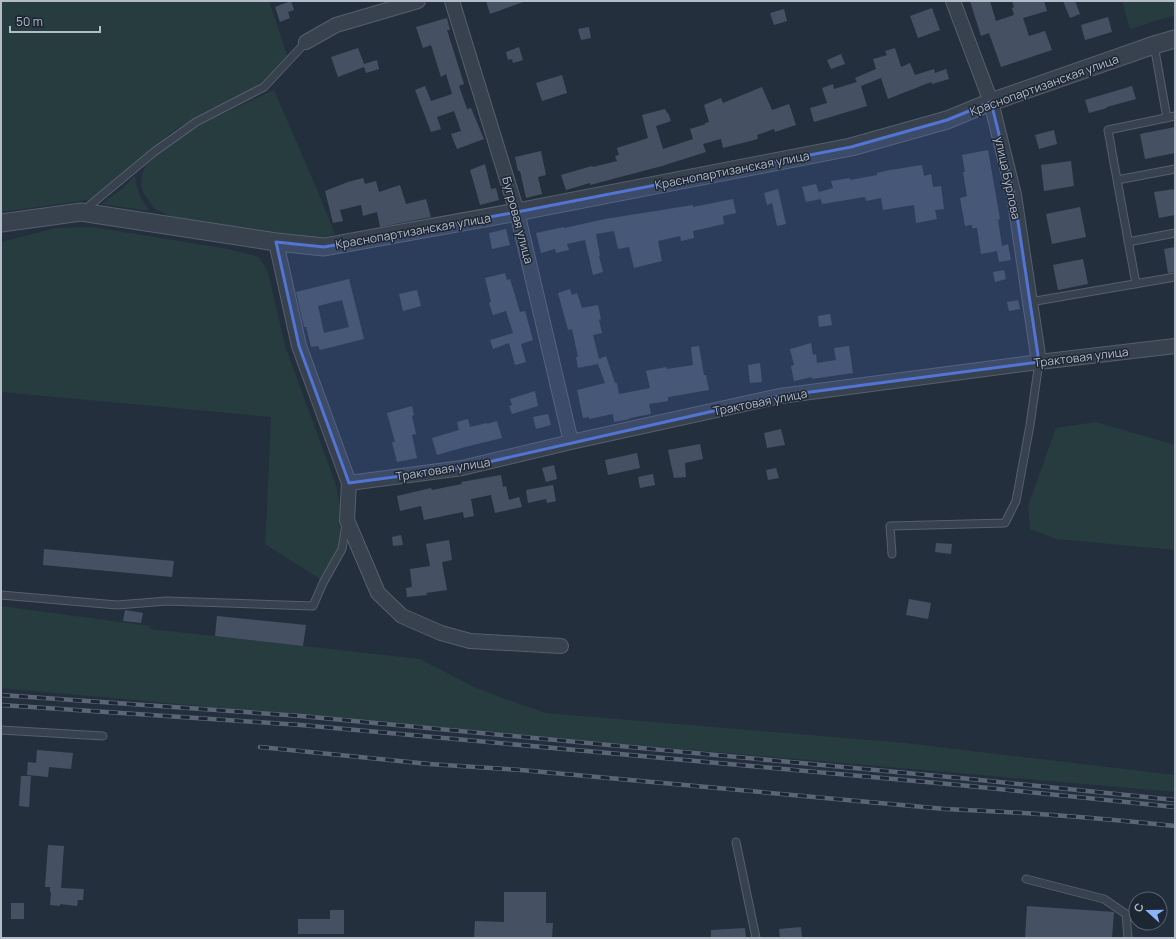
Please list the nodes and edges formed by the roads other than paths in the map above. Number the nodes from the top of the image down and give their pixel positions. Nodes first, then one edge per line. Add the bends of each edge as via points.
1 (418, 1) edge
2 (452, 1) edge
3 (953, 1) edge
4 (1175, 39) edge
5 (306, 42) joint
6 (1154, 45) junction
7 (991, 102) junction
8 (1171, 117) edge
9 (1175, 169) edge
10 (1117, 180) junction
11 (81, 212) junction
12 (517, 212) junction
13 (1, 223) edge
14 (1175, 234) edge
15 (276, 242) junction
16 (1128, 242) junction
17 (1175, 277) edge
18 (1136, 284) junction
19 (1030, 302) junction
20 (1175, 346) edge
21 (1039, 362) junction
22 (571, 442) junction
23 (349, 483) junction
24 (347, 520) junction
25 (892, 554) dead end
26 (1, 595) edge
27 (561, 646) dead end
28 (1, 730) edge
29 (103, 736) dead end
30 (736, 842) dead end
31 (1026, 879) dead end
32 (756, 938) edge
33 (1128, 938) edge

1 - 5 street via 336,25
2 - 12 street, Бугровая улица
3 - 7 street, улица Бурлова
4 - 6 street, Краснопартизанская улица
5 - 11 lane via 264,87 196,122 154,152
6 - 7 street, Краснопартизанская улица
6 - 8 lane
7 - 12 street, Краснопартизанская улица via 947,120 851,146
7 - 19 street, улица Бурлова via 1014,195
8 - 10 lane via 1108,130
9 - 10 lane
10 - 16 lane
11 - 13 street, Краснопартизанская улица
11 - 15 street, Краснопартизанская улица
12 - 15 street, Краснопартизанская улица via 324,247
12 - 22 street, Бугровая улица
14 - 16 lane
15 - 23 street via 299,346
16 - 18 lane
17 - 18 lane
18 - 19 lane
19 - 21 street, улица Бурлова
20 - 21 street, Трактовая улица
21 - 22 street, Трактовая улица via 780,396
21 - 25 lane via 1016,501 1005,523 890,526
22 - 23 street, Трактовая улица via 462,468
23 - 24 street
24 - 26 lane via 342,549 313,606 167,601 117,605
24 - 27 street via 378,593 402,616 470,642
28 - 29 lane
30 - 32 lane
31 - 33 lane via 1104,900 1126,914

